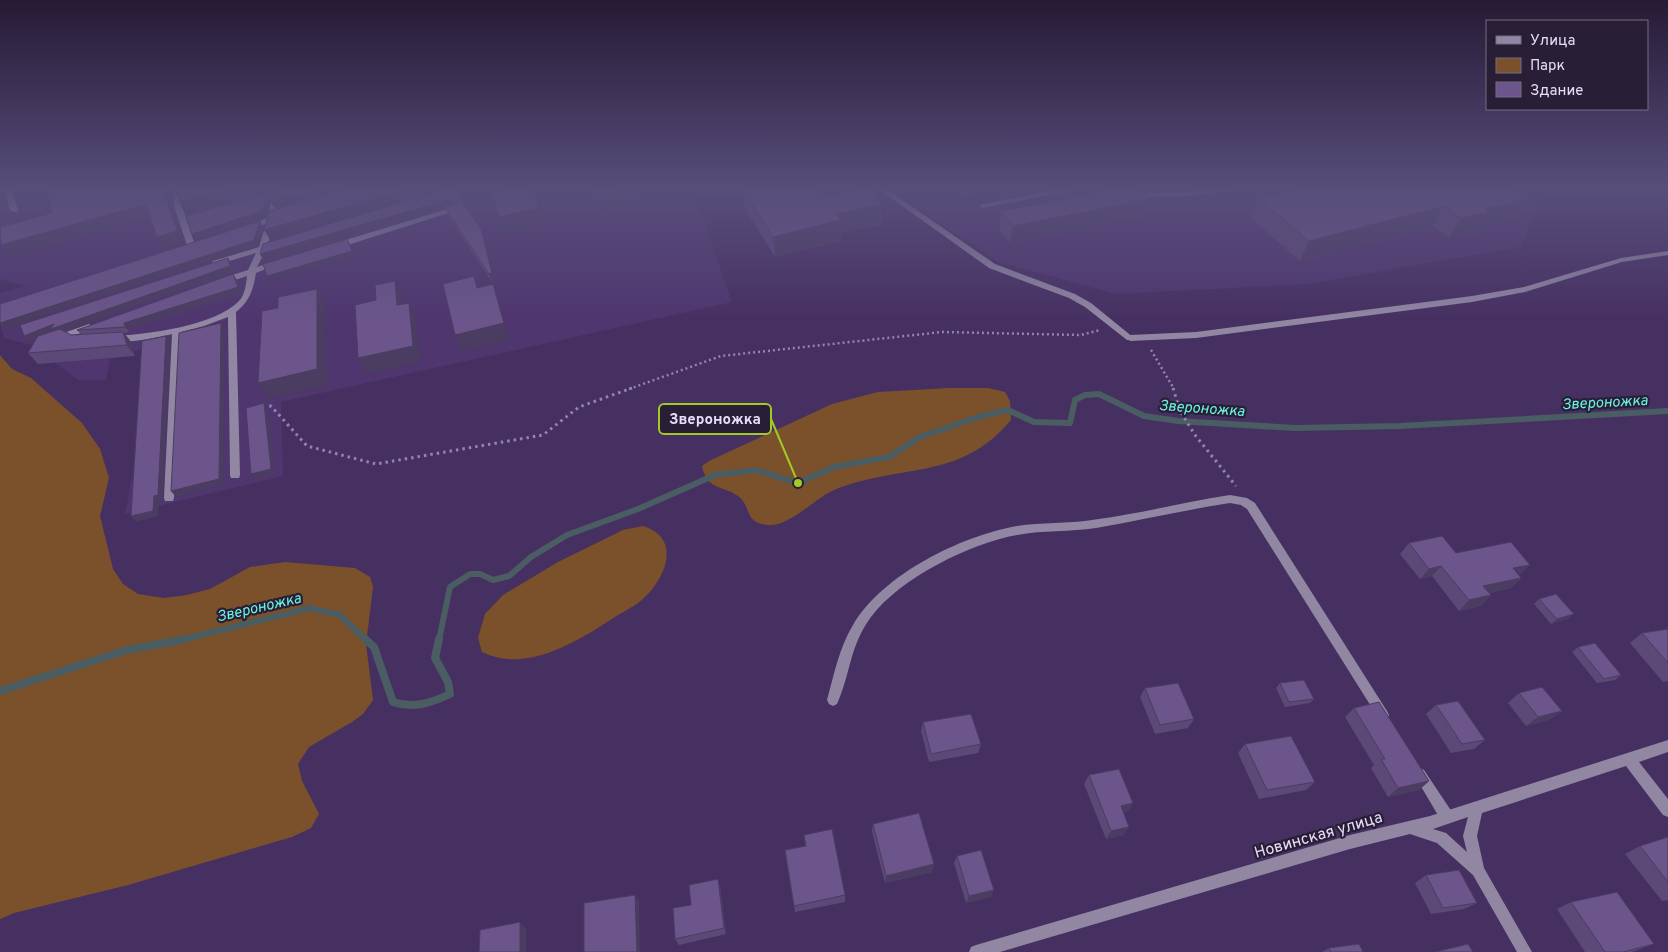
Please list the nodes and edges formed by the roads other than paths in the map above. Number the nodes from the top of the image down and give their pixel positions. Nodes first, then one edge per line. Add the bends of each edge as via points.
1 (187, 232) edge
2 (267, 232) edge
3 (380, 232) edge
4 (944, 232) edge
5 (199, 242) edge
6 (282, 243) edge
7 (191, 245) junction
8 (181, 248) edge
9 (263, 248) junction
10 (326, 249) edge
11 (1668, 253) edge
12 (289, 260) edge
13 (208, 266) edge
14 (252, 270) junction
15 (216, 283) edge
16 (232, 312) junction
17 (98, 324) edge
18 (177, 330) junction
19 (71, 334) junction
20 (106, 340) edge
21 (80, 341) edge
22 (46, 343) edge
23 (235, 475) dead end
24 (169, 498) dead end
25 (833, 700) dead end
26 (1389, 724) edge
27 (1668, 746) edge
28 (1629, 759) junction
29 (1415, 767) edge
30 (1477, 807) junction
31 (1668, 810) edge
32 (1447, 817) junction
33 (1409, 828) junction
34 (1478, 870) junction
35 (976, 952) edge
36 (1525, 952) edge

1 - 7 street
2 - 9 street
3 - 10 street
4 - 11 street via 992,266 1088,304 1130,338 1196,335 1472,299 1525,290 1621,260
5 - 7 street
6 - 9 street
7 - 8 street
9 - 13 street
9 - 14 street
12 - 14 street
14 - 15 street
14 - 16 street via 251,285 243,302
16 - 18 street
16 - 23 street
17 - 19 street
18 - 20 street
18 - 24 street
19 - 21 street
19 - 22 street
25 - 26 street via 856,628 870,609 894,588 960,548 1018,530 1094,524 1217,500 1243,501 1252,506
27 - 28 street, Новинская улица
28 - 30 street, Новинская улица
28 - 31 street
29 - 32 street
30 - 32 street, Новинская улица
30 - 34 street via 1470,836
32 - 33 street, Новинская улица
33 - 34 street via 1441,838
33 - 35 street, Новинская улица via 1350,842
34 - 36 street

